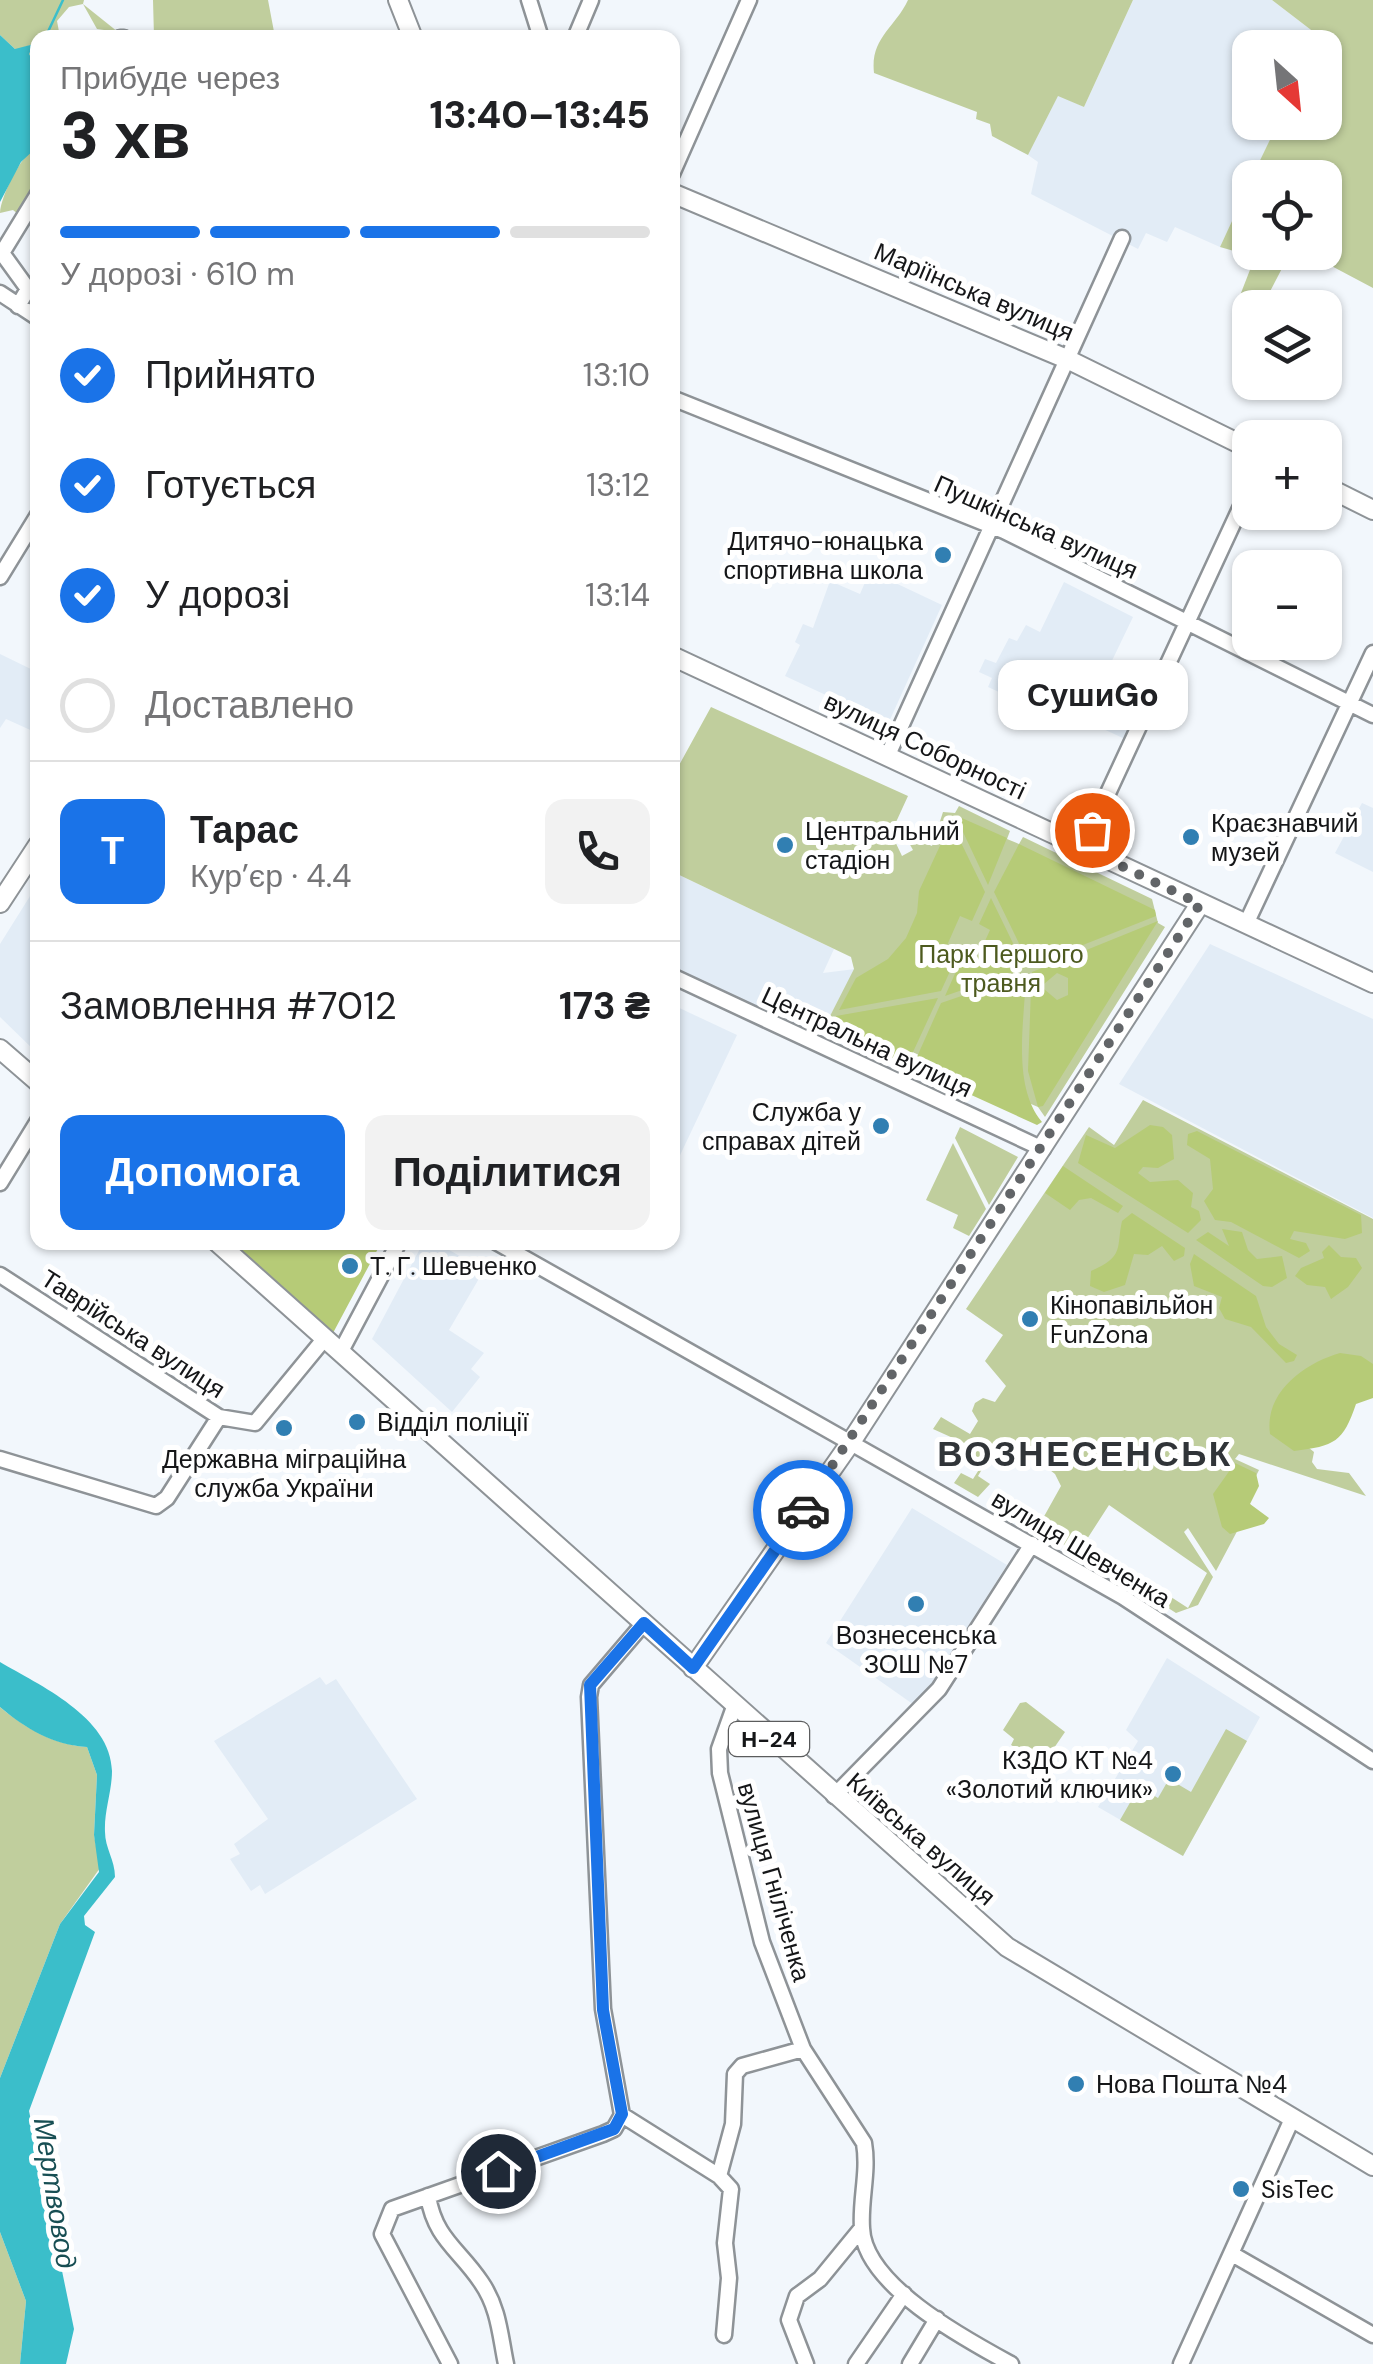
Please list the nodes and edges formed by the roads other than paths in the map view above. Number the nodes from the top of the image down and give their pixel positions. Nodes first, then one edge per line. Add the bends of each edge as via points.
1 (398, 0) edge
2 (528, 0) edge
3 (591, 0) edge
4 (748, 0) edge
5 (410, 30) edge
6 (539, 30) edge
7 (578, 30) edge
8 (680, 156) edge
9 (680, 196) edge
10 (30, 207) edge
11 (1122, 238) dead end
12 (0, 293) edge
13 (18, 306) junction
14 (30, 313) edge
15 (1069, 360) junction
16 (680, 401) edge
17 (1232, 440) edge
18 (1342, 494) edge
19 (1373, 510) edge
20 (1232, 526) edge
21 (30, 527) edge
22 (994, 528) junction
23 (0, 577) edge
24 (1188, 622) junction
25 (1373, 654) edge
26 (680, 660) edge
27 (1350, 703) junction
28 (1373, 715) edge
29 (888, 756) junction
30 (1082, 847) junction
31 (30, 857) edge
32 (0, 902) edge
33 (1200, 904) junction
34 (1246, 924) junction
35 (680, 980) edge
36 (1373, 983) edge
37 (0, 1049) edge
38 (30, 1075) edge
39 (30, 1134) edge
40 (1043, 1148) junction
41 (0, 1183) edge
42 (226, 1250) edge
43 (384, 1250) edge
44 (393, 1250) edge
45 (510, 1250) edge
46 (0, 1275) edge
47 (333, 1346) junction
48 (218, 1417) junction
49 (851, 1442) junction
50 (0, 1459) edge
51 (1032, 1544) junction
52 (644, 1623) junction
53 (693, 1668) junction
54 (734, 1707) junction
55 (1373, 1761) edge
56 (834, 1796) junction
57 (802, 2049) junction
58 (622, 2114) junction
59 (1292, 2119) junction
60 (1373, 2166) edge
61 (719, 2176) junction
62 (428, 2196) junction
63 (862, 2229) junction
64 (1232, 2254) junction
65 (904, 2294) junction
66 (937, 2319) junction
67 (724, 2335) dead end
68 (1373, 2335) edge
69 (450, 2364) edge
70 (506, 2364) edge
71 (806, 2364) edge
72 (856, 2364) edge
73 (910, 2364) edge
74 (1011, 2364) edge
75 (1181, 2364) edge

1 - 5 main road
2 - 6 street
3 - 7 street
4 - 8 street
9 - 15 main road, Маріїнська вулиця
10 - 13 street via 2,252 28,289
11 - 15 street
12 - 13 street
13 - 14 street
15 - 17 main road, Маріїнська вулиця
15 - 22 street
16 - 22 street, Пушкінська вулиця
18 - 19 main road
20 - 24 street
21 - 23 street
22 - 24 street, Пушкінська вулиця
22 - 29 street
24 - 27 street, Пушкінська вулиця
24 - 30 street
25 - 27 street
26 - 29 main road, вулиця Соборності
27 - 28 street, Пушкінська вулиця
27 - 34 street
29 - 30 main road, вулиця Соборності
30 - 33 main road, вулиця Соборності
31 - 32 main road
33 - 34 main road, вулиця Соборності
33 - 40 main road
34 - 36 main road, вулиця Соборності
35 - 40 street, Центральна вулиця
37 - 38 main road
39 - 41 street
40 - 49 main road
42 - 47 main road, Київська вулиця / Н-24
43 - 47 street
44 - 47 street
45 - 49 street, вулиця Шевченка
46 - 48 street, Таврійська вулиця
47 - 48 street, Таврійська вулиця via 255,1423
47 - 52 main road, Київська вулиця / Н-24
48 - 50 street via 156,1506
49 - 51 street, вулиця Шевченка
49 - 53 main road
51 - 55 street, вулиця Шевченка
51 - 56 street via 939,1689
52 - 53 main road, Київська вулиця / Н-24
52 - 58 street via 590,1685 589,1697 603,2010
53 - 54 main road, Київська вулиця / Н-24
54 - 56 main road, Київська вулиця / Н-24
54 - 57 street, вулиця Гніліченка via 719,1749 720,1773 762,1942
56 - 59 main road, Київська вулиця / Н-24 via 1006,1947
57 - 61 street via 742,2066 735,2074 733,2124
57 - 63 street, вулиця Гніліченка via 864,2142
58 - 61 street
58 - 62 street via 603,2134
59 - 60 main road, Київська вулиця / Н-24
59 - 64 street
61 - 67 street via 731,2189 732,2206 724,2243
62 - 69 street via 392,2209 382,2234
62 - 70 street via 431,2216 452,2252 480,2279 495,2306
63 - 65 street via 867,2257
63 - 71 street via 797,2296 789,2320
64 - 68 street
64 - 75 street
65 - 66 street
65 - 72 street
66 - 73 street
66 - 74 street

